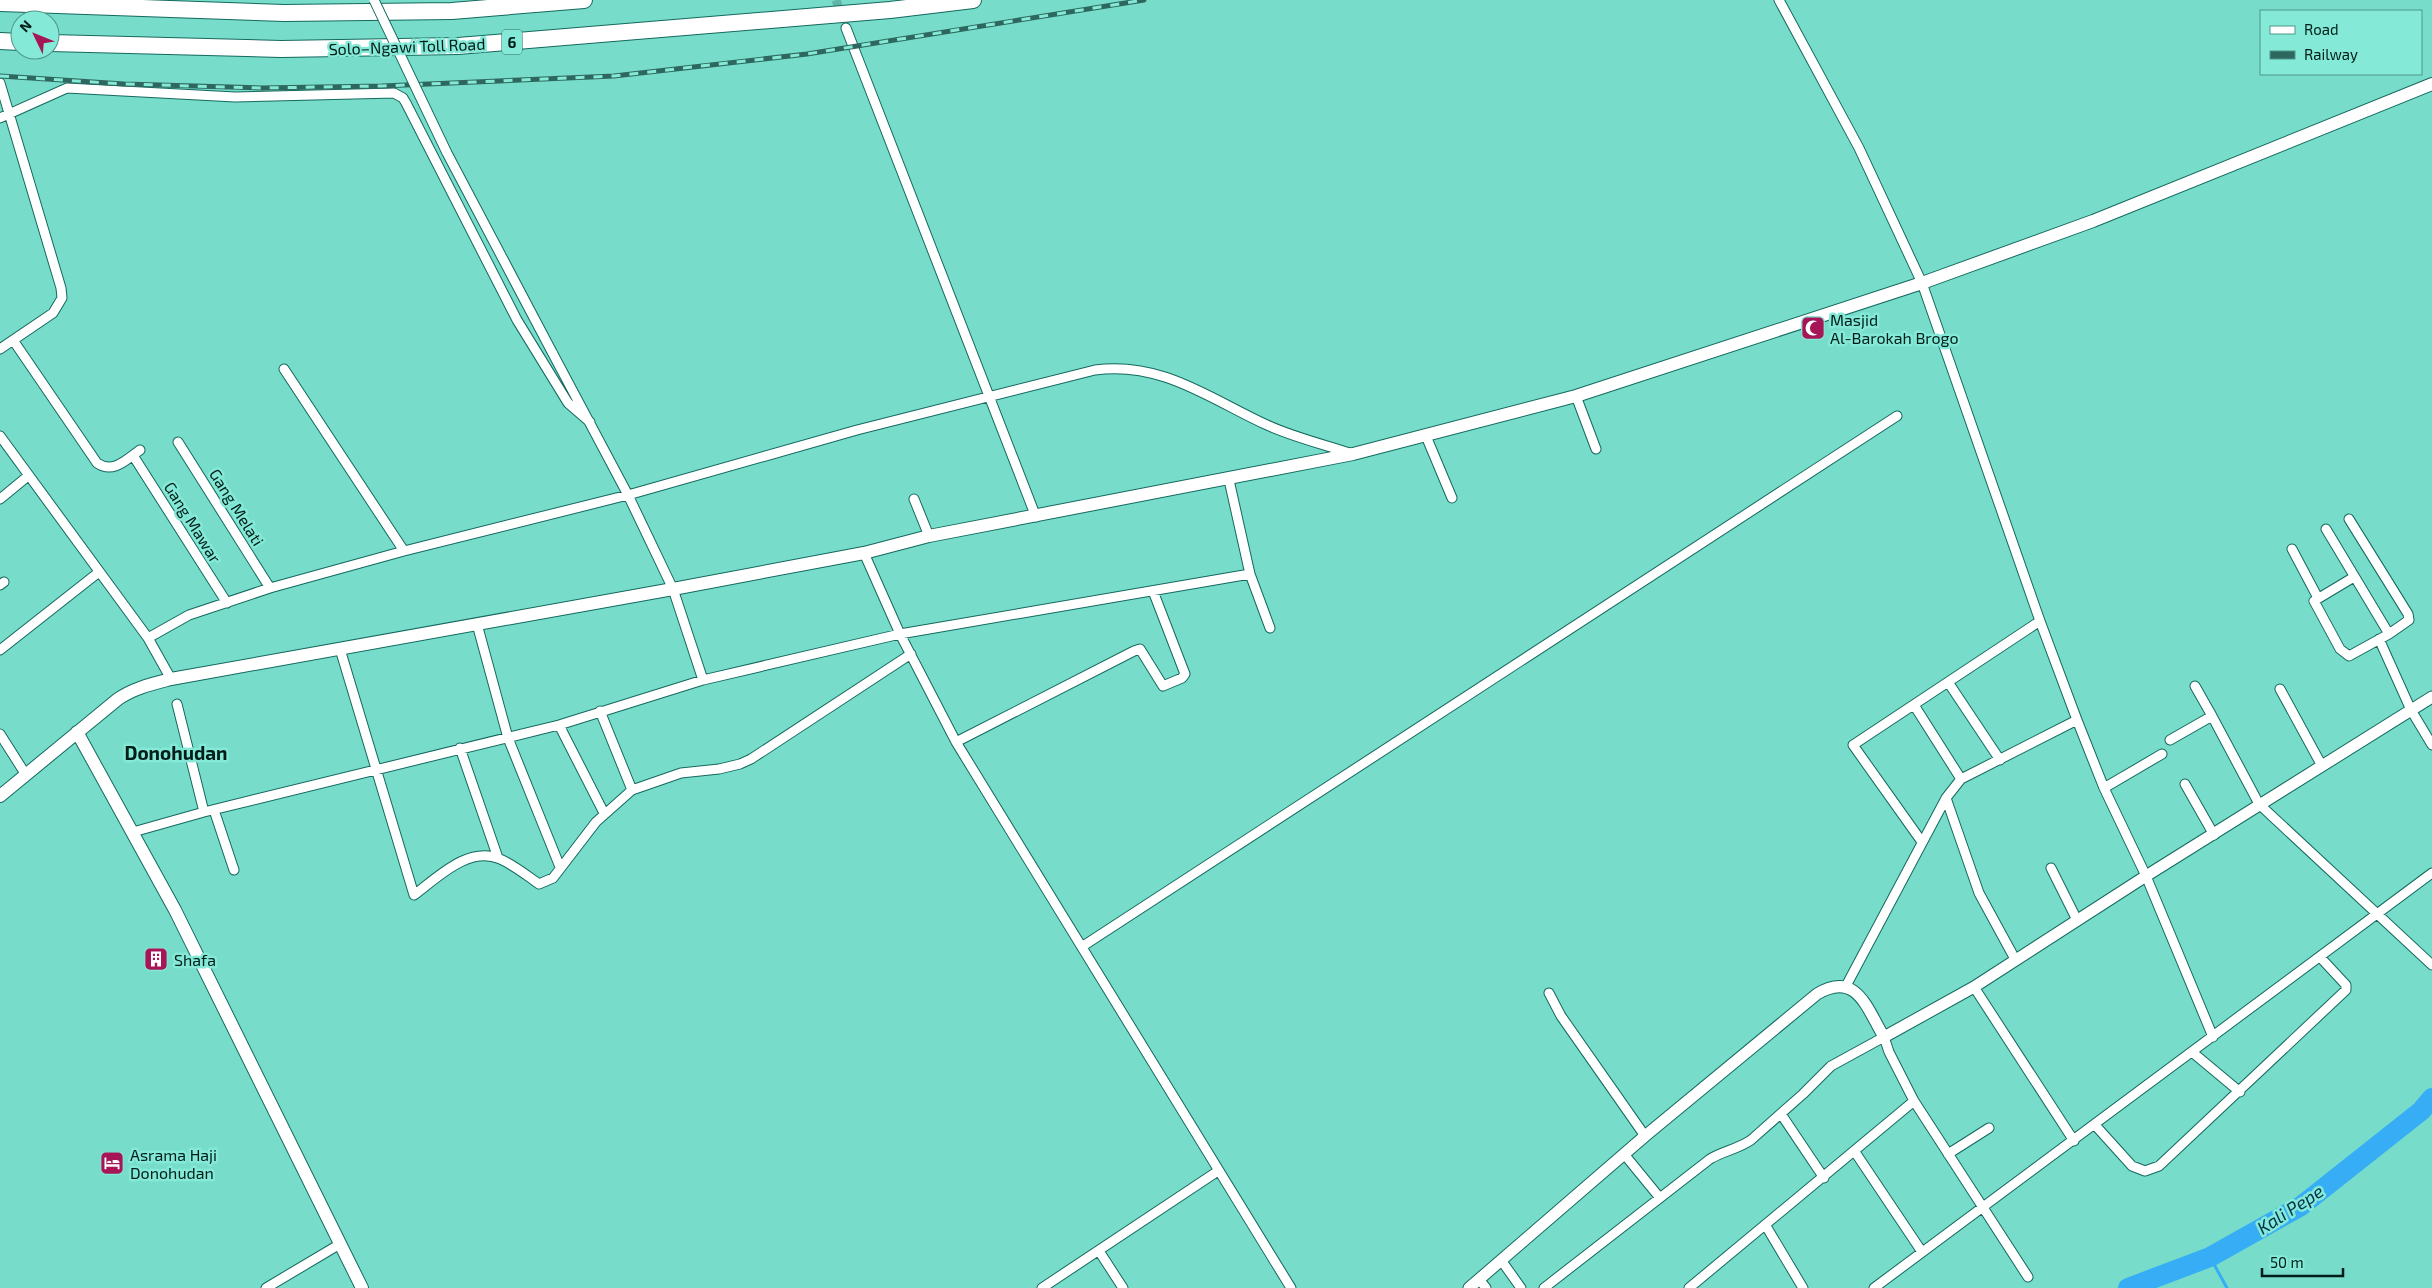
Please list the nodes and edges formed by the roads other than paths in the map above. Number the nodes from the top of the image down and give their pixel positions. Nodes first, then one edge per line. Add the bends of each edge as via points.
1 (374, 0) edge
2 (584, 0) edge
3 (973, 0) edge
4 (1779, 0) edge
5 (0, 3) edge
6 (846, 28) tunnel mouth
7 (60, 43) edge
8 (0, 83) edge
9 (2432, 84) edge
10 (9, 113) junction
11 (0, 118) edge
12 (1922, 284) junction
13 (13, 340) junction
14 (0, 348) edge
15 (284, 369) dead end
16 (1576, 396) junction
17 (988, 397) junction
18 (1897, 416) dead end
19 (590, 422) junction
20 (0, 436) edge
21 (1426, 436) junction
22 (178, 442) dead end
23 (1596, 449) dead end
24 (1353, 454) junction
25 (28, 476) junction
26 (1230, 480) junction
27 (628, 495) junction
28 (1452, 498) dead end
29 (0, 499) edge
30 (914, 499) dead end
31 (1036, 517) junction
32 (2349, 519) dead end
33 (2326, 529) dead end
34 (928, 536) junction
35 (2292, 549) dead end
36 (404, 550) junction
37 (864, 553) junction
38 (99, 572) junction
39 (1250, 574) junction
40 (2354, 577) junction
41 (270, 588) junction
42 (672, 590) junction
43 (1153, 591) junction
44 (2318, 598) junction
45 (226, 603) junction
46 (2040, 621) junction
47 (477, 624) junction
48 (1270, 628) dead end
49 (900, 634) junction
50 (2389, 634) junction
51 (148, 638) junction
52 (2379, 640) junction
53 (340, 648) junction
54 (0, 650) edge
55 (911, 654) junction
56 (171, 678) junction
57 (703, 680) junction
58 (1948, 682) junction
59 (2196, 686) dead end
60 (2280, 689) dead end
61 (2432, 697) edge
62 (177, 704) dead end
63 (1914, 704) junction
64 (2411, 710) junction
65 (600, 712) junction
66 (2212, 716) junction
67 (2077, 720) junction
68 (559, 725) junction
69 (77, 732) junction
70 (0, 734) edge
71 (508, 738) junction
72 (2170, 740) dead end
73 (956, 742) junction
74 (2432, 745) edge
75 (460, 748) junction
76 (2162, 754) dead end
77 (2000, 760) junction
78 (2322, 766) junction
79 (375, 770) junction
80 (26, 775) junction
81 (1961, 779) junction
82 (2185, 784) dead end
83 (2104, 788) junction
84 (632, 790) junction
85 (0, 796) edge
86 (1946, 798) junction
87 (2259, 804) junction
88 (209, 811) junction
89 (604, 813) junction
90 (133, 832) junction
91 (2214, 835) junction
92 (1922, 842) junction
93 (498, 858) junction
94 (560, 868) junction
95 (2051, 868) dead end
96 (234, 870) dead end
97 (2432, 873) edge
98 (2146, 876) junction
99 (2376, 915) junction
100 (2077, 920) junction
101 (1083, 946) junction
102 (2320, 957) junction
103 (2016, 959) junction
104 (2432, 965) edge
105 (1846, 986) junction
106 (1974, 987) junction
107 (1549, 993) dead end
108 (1884, 1037) junction
109 (2213, 1037) junction
110 (2192, 1052) junction
111 (2240, 1092) junction
112 (1914, 1101) junction
113 (1781, 1114) junction
114 (2095, 1125) junction
115 (1989, 1128) dead end
116 (1645, 1136) junction
117 (2074, 1141) junction
118 (1855, 1152) junction
119 (1624, 1154) junction
120 (1948, 1154) junction
121 (1218, 1171) junction
122 (1824, 1178) junction
123 (1660, 1198) junction
124 (1982, 1208) junction
125 (1766, 1226) junction
126 (340, 1244) junction
127 (1099, 1251) junction
128 (1922, 1252) junction
129 (1501, 1260) junction
130 (2028, 1277) dead end
131 (1483, 1283) edge
132 (266, 1288) edge
133 (362, 1288) edge
134 (1042, 1288) edge
135 (1123, 1288) edge
136 (1291, 1288) edge
137 (1469, 1288) edge
138 (1522, 1288) edge
139 (1544, 1288) edge
140 (1689, 1288) edge
141 (1803, 1288) edge
142 (1874, 1288) edge

1 - 19 street, bridge via 447,153
2 - 5 highway, Solo–Ngawi Toll Road / 6 via 452,11 284,14
3 - 7 highway, Solo–Ngawi Toll Road / 6 via 890,10 458,46 281,49
4 - 12 street via 1858,148
6 - 17 street
8 - 10 street
9 - 12 main road via 2093,221
10 - 11 street
10 - 13 street via 62,298 53,313
10 - 19 street via 67,88 235,97 400,95 517,320 568,403
12 - 16 main road
12 - 46 street
13 - 14 street
13 - 45 street, Gang Mawar via 97,463 104,468 112,468 137,454
15 - 36 street
16 - 21 main road
16 - 23 street
17 - 24 street via 1095,370 1123,368 1174,379 1268,426
17 - 27 street via 857,430
17 - 31 street
18 - 101 street
19 - 27 street
20 - 25 street
21 - 24 main road
21 - 28 street
22 - 41 street, Gang Melati
24 - 26 main road
25 - 29 street
25 - 38 street
26 - 31 main road
26 - 39 street
27 - 36 street
27 - 42 street
30 - 34 street
31 - 34 main road
32 - 50 street via 2408,614 2406,624
33 - 40 street
34 - 37 main road
35 - 44 street
36 - 41 street
37 - 42 main road
37 - 49 street
38 - 51 street
38 - 54 street
39 - 43 street
39 - 48 street
40 - 44 street
40 - 50 street
41 - 45 street
42 - 47 main road
42 - 57 street
43 - 49 street
43 - 73 street via 1185,674 1182,678 1163,686 1140,649
44 - 52 street via 2314,602 2344,654 2350,656
45 - 51 street via 189,615
46 - 58 street
46 - 67 street
47 - 53 main road
47 - 71 street
49 - 55 street
49 - 57 street
50 - 52 street
51 - 56 street
52 - 64 street
53 - 56 main road
53 - 79 street
55 - 73 street
55 - 84 street via 740,764 681,773
56 - 69 main road via 130,690
57 - 65 street
58 - 63 street
58 - 77 street
59 - 66 street
60 - 78 street
61 - 64 street
62 - 88 street
63 - 81 street
63 - 92 street via 1853,745
64 - 74 street
64 - 78 street
65 - 68 street
65 - 84 street
66 - 72 street
66 - 87 street
67 - 77 street
67 - 83 street
68 - 71 street
68 - 89 street
69 - 80 main road
69 - 90 main road
70 - 80 street
71 - 75 street
71 - 94 street
73 - 101 street
75 - 79 street
75 - 93 street
76 - 83 street
77 - 81 street
78 - 87 street
79 - 88 street
79 - 93 street via 414,894 462,861 478,856
80 - 85 main road
81 - 86 street
82 - 91 street
83 - 98 street
84 - 89 street
86 - 92 street
86 - 103 street via 1979,893
87 - 91 street
87 - 99 street
88 - 90 street
88 - 96 street
89 - 94 street
90 - 126 main road
91 - 98 street
92 - 105 street
93 - 94 street via 539,884 553,878
95 - 100 street
97 - 99 street
98 - 100 street
98 - 109 street
99 - 102 street
99 - 104 street
100 - 103 street
101 - 121 street
102 - 109 street
102 - 111 street via 2347,988
103 - 106 street
105 - 108 street via 1870,1009
105 - 116 street via 1835,985 1817,994
106 - 108 street
106 - 117 street
107 - 116 street via 1561,1016
108 - 112 street
108 - 113 street via 1831,1066
109 - 110 street
110 - 111 street
110 - 114 street
111 - 114 street via 2152,1170 2139,1170 2132,1166
112 - 118 street
112 - 120 street
113 - 122 street
113 - 123 street via 1742,1146 1718,1154
114 - 117 street
115 - 120 street
116 - 119 street
117 - 124 street
118 - 122 street
118 - 128 street
119 - 123 street
119 - 129 street
120 - 124 street
121 - 127 street
121 - 136 street
122 - 125 street
123 - 139 street
124 - 128 street
124 - 130 street
125 - 140 street
125 - 141 street
126 - 132 street
126 - 133 main road
127 - 134 street
127 - 135 street
128 - 142 street
129 - 131 street
129 - 138 street
131 - 137 street

